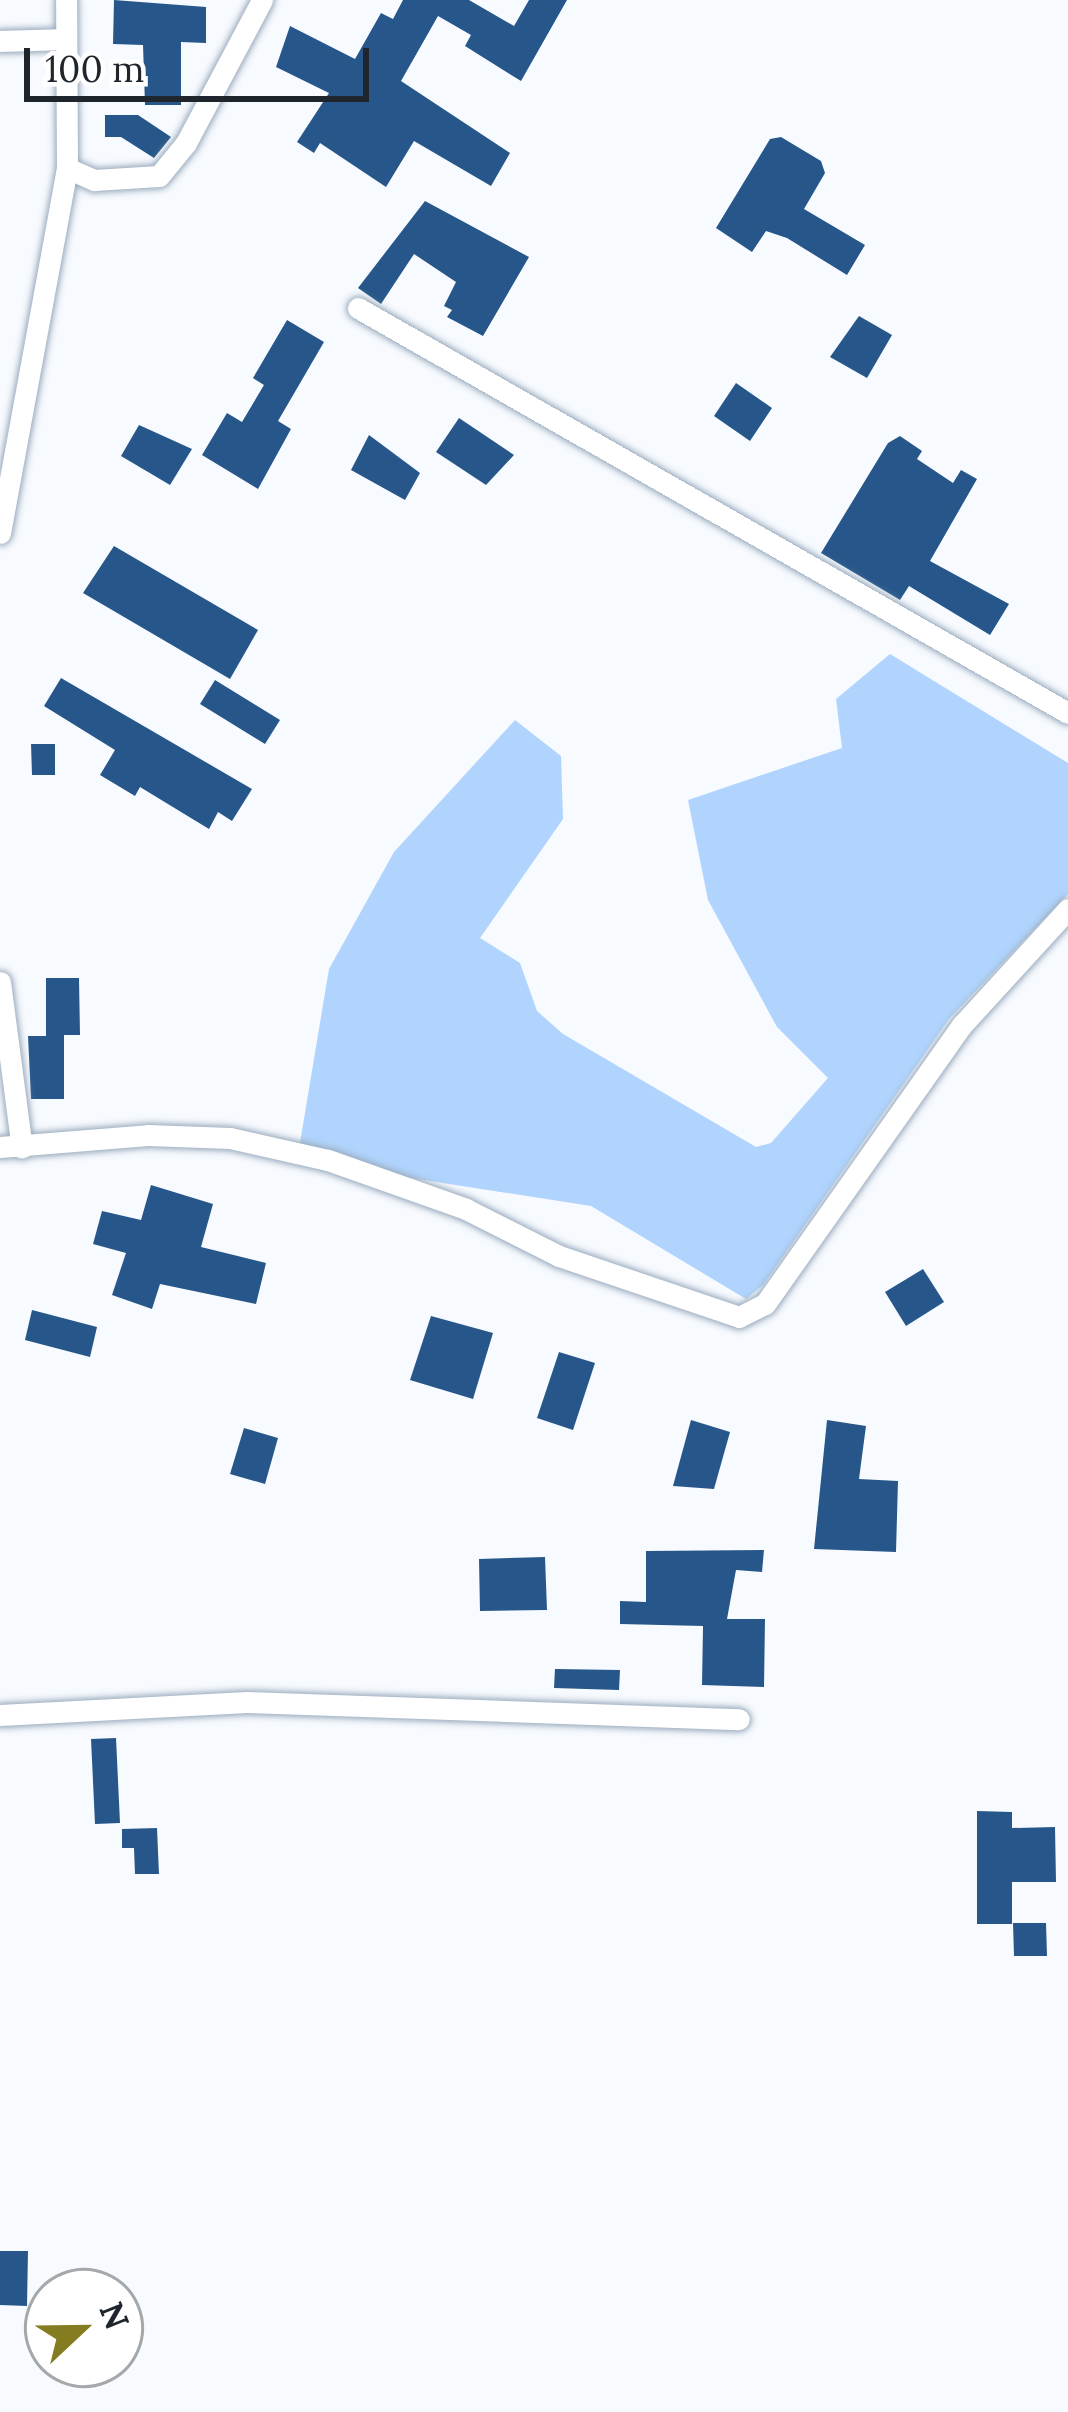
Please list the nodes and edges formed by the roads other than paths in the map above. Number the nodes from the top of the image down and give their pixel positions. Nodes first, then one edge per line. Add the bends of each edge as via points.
1 (66, 0) edge
2 (262, 0) edge
3 (66, 39) junction
4 (0, 41) edge
5 (67, 168) junction
6 (358, 308) dead end
7 (0, 533) edge
8 (1068, 713) edge
9 (1068, 909) edge
10 (0, 982) edge
11 (11, 1147) edge
12 (0, 1715) edge
13 (740, 1719) dead end

1 - 3 street
2 - 5 street via 186,143 159,176 94,180
3 - 4 street
3 - 5 street
5 - 7 street
6 - 8 street
9 - 11 street via 962,1025 766,1304 739,1317 559,1256 466,1209 328,1160 230,1138 148,1135
10 - 11 street
12 - 13 street via 247,1702

